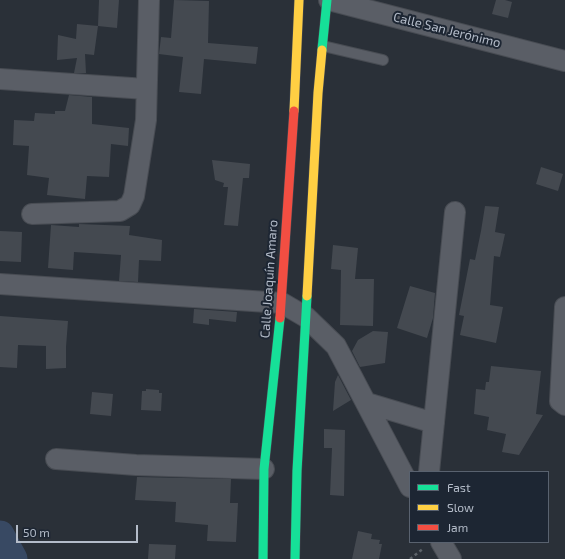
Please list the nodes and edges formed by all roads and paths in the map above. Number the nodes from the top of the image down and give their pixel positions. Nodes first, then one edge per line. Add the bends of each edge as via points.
1 (149, 0) edge
2 (299, 0) edge
3 (328, 0) edge
4 (323, 46) junction
5 (383, 60) dead end
6 (565, 61) edge
7 (0, 79) edge
8 (146, 89) junction
9 (455, 212) dead end
10 (32, 214) dead end
11 (0, 284) edge
12 (282, 303) junction
13 (565, 307) edge
14 (306, 317) junction
15 (367, 403) junction
16 (565, 405) edge
17 (434, 423) junction
18 (56, 459) dead end
19 (264, 469) junction
20 (430, 471) edge
21 (409, 485) edge
22 (434, 544) edge
23 (300, 557) edge
24 (263, 559) edge
25 (410, 559) edge
26 (451, 559) edge

1 - 8 street
2 - 12 main road, Calle Joaquín Amaro via 297,72
3 - 4 main road
3 - 6 street, Calle San Jerónimo
4 - 5 lane
4 - 14 main road
7 - 8 street
8 - 10 street via 142,154 130,205 120,211
9 - 17 street
11 - 12 street
12 - 14 street
12 - 19 main road, Calle Joaquín Amaro
13 - 16 street via 560,401
14 - 15 street via 336,346
14 - 23 main road via 297,471
15 - 17 street
15 - 21 street
17 - 20 street
18 - 19 street via 136,466
19 - 24 main road, Calle Joaquín Amaro
22 - 25 path
22 - 26 street

